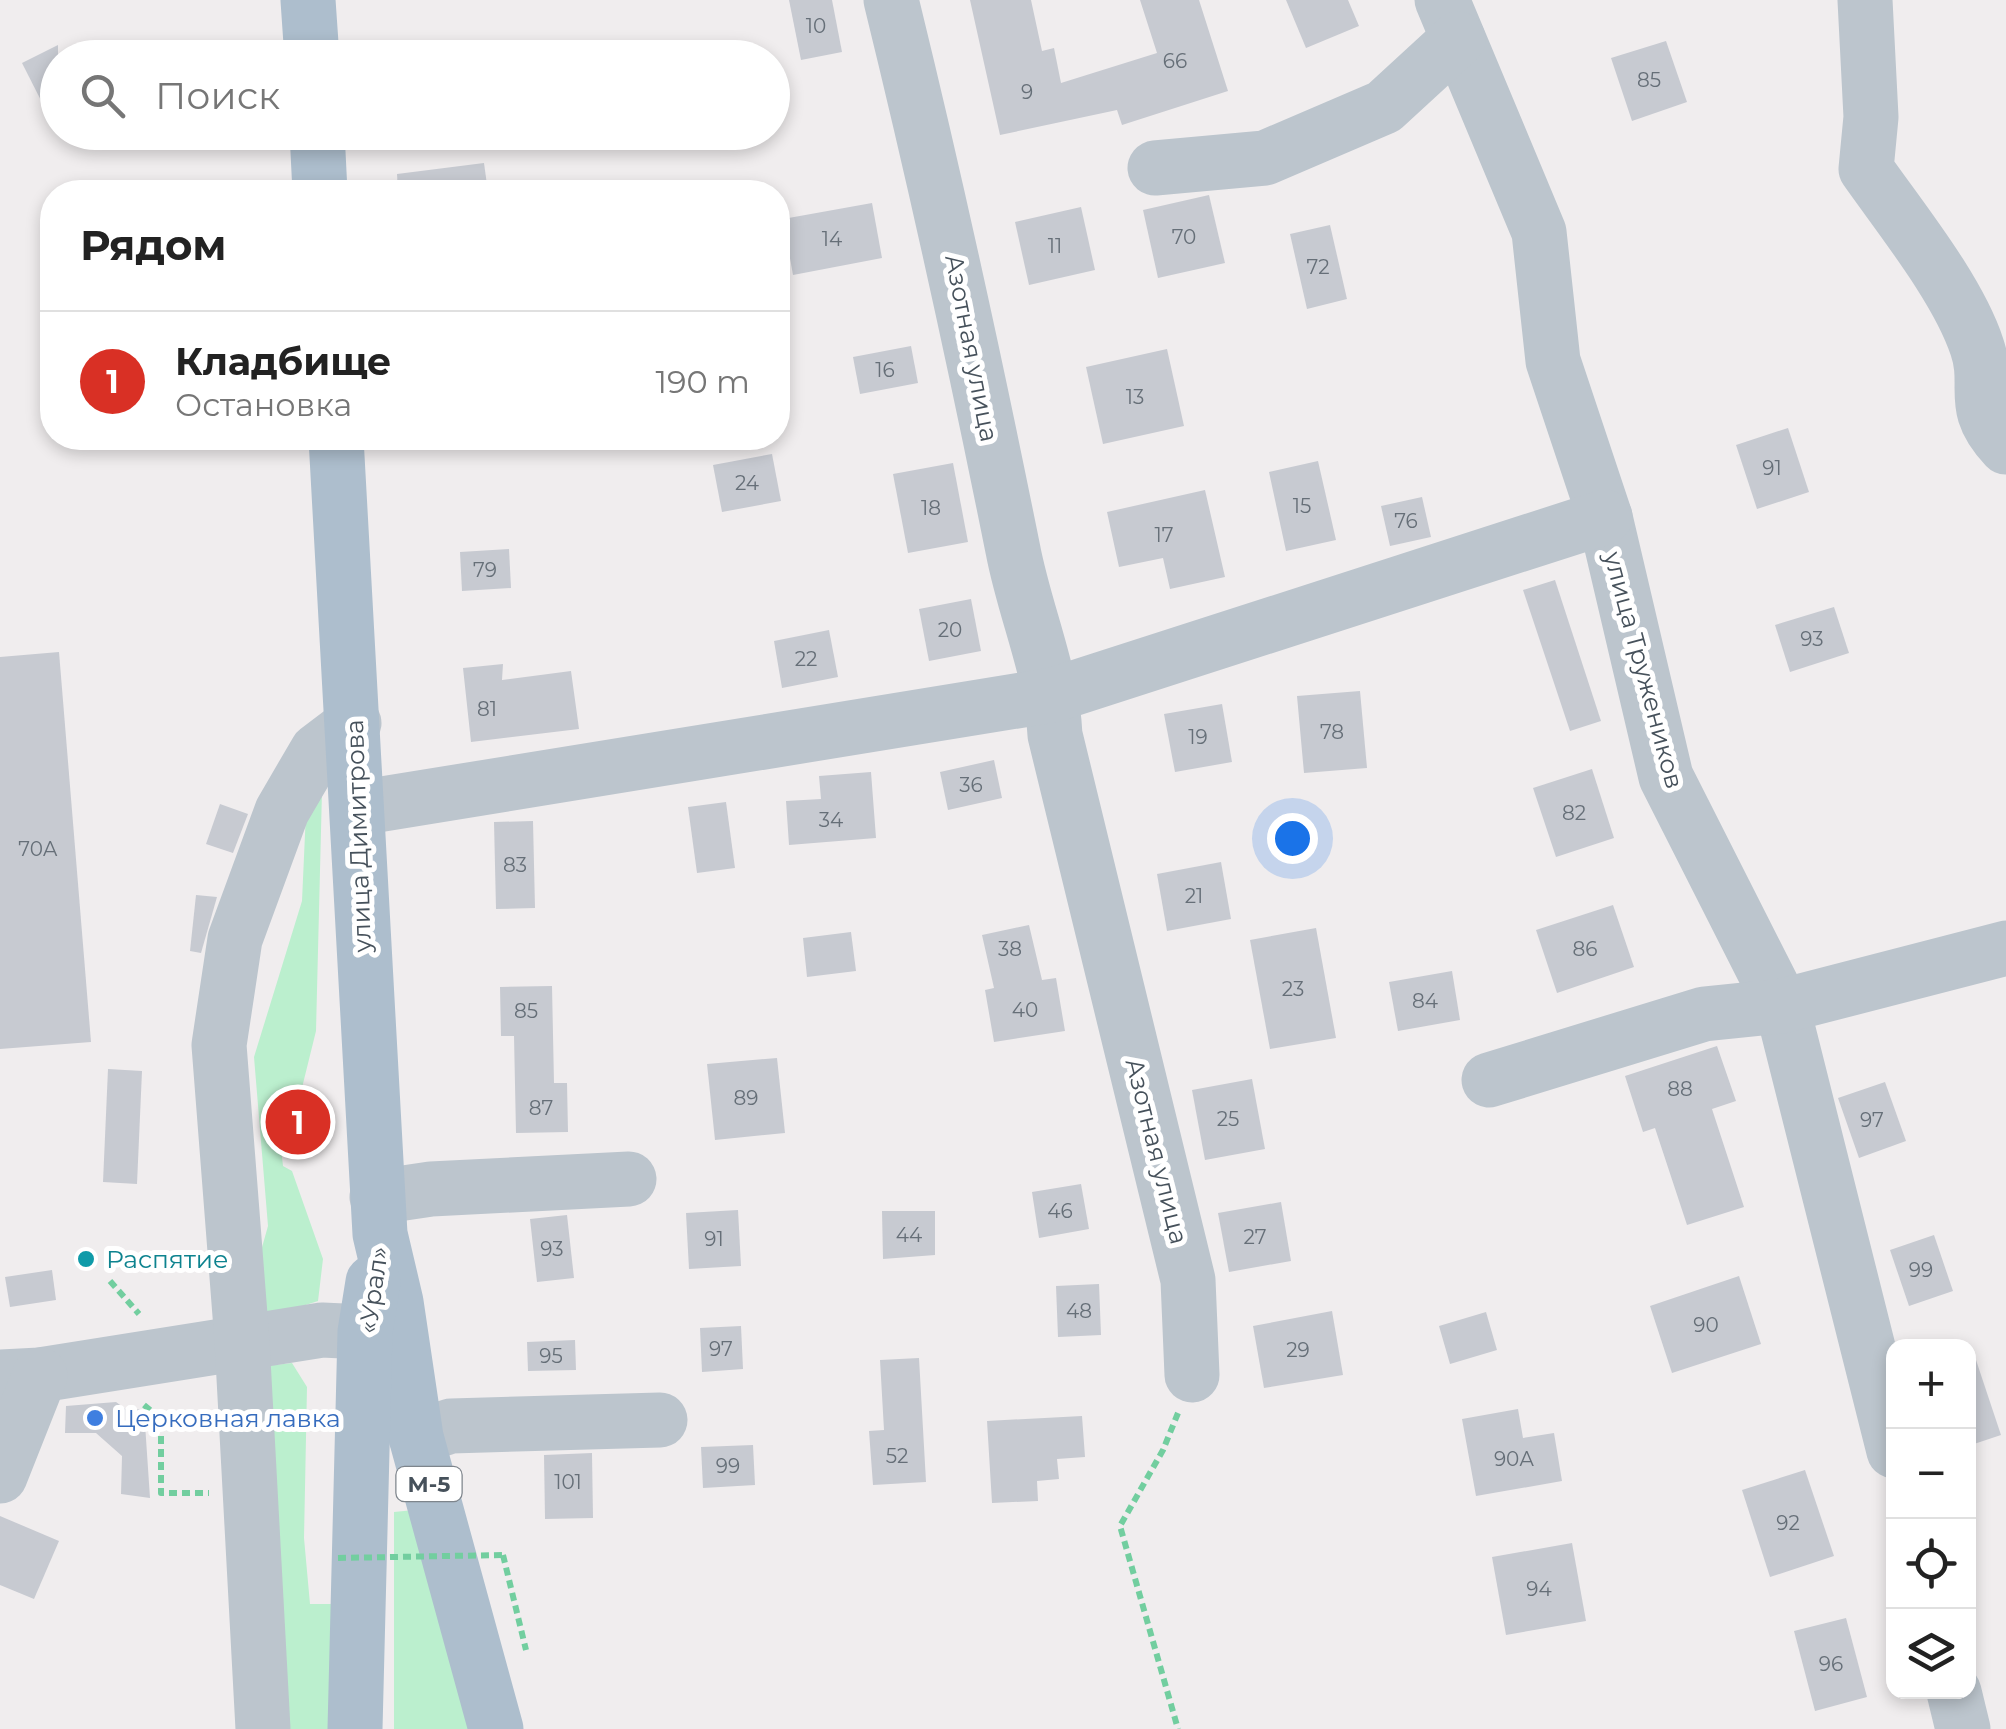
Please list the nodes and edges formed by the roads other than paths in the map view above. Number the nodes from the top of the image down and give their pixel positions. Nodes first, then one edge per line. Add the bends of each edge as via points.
1 (308, 0) edge
2 (891, 0) edge
3 (1865, 0) edge
4 (1450, 19) edge
5 (311, 40) edge
6 (317, 150) edge
7 (1156, 168) dead end
8 (319, 180) edge
9 (2006, 447) edge
10 (337, 450) edge
11 (1606, 517) junction
12 (1053, 695) junction
13 (354, 722) junction
14 (358, 808) junction
15 (2006, 948) edge
16 (1782, 1006) junction
17 (1489, 1080) dead end
18 (629, 1180) dead end
19 (378, 1216) junction
20 (365, 1332) junction
21 (242, 1341) junction
22 (1192, 1375) road end
23 (20, 1376) edge
24 (660, 1420) dead end
25 (1888, 1429) edge
26 (416, 1437) junction
27 (0, 1476) edge
28 (1956, 1699) edge
29 (263, 1729) edge
30 (355, 1729) edge
31 (496, 1729) edge
32 (1964, 1729) edge

1 - 5 main road
2 - 12 street, Азотная улица via 952,247 1021,589
3 - 9 street via 1871,117 1866,169 1933,266 1978,348 1980,408
4 - 7 street via 1384,107 1264,158
4 - 11 street, улица Тружеников via 1539,232 1553,361
6 - 8 main road
10 - 13 main road, улица Димитрова
11 - 12 street
11 - 16 street, улица Тружеников via 1666,777
12 - 14 street
12 - 22 street, Азотная улица via 1056,735 1188,1280
13 - 14 main road, улица Димитрова
13 - 21 street via 317,751 282,811 235,939 219,1045
14 - 19 main road, улица Димитрова
15 - 16 street
16 - 17 street via 1704,1014
16 - 25 street, улица Тружеников
18 - 19 street via 430,1189
19 - 20 main road, «Урал» / М-5
19 - 26 main road, «Урал» / М-5
20 - 21 street via 322,1330
20 - 30 main road, «Урал» / М-5
21 - 23 street
21 - 29 street
23 - 27 street
24 - 26 street via 451,1426
26 - 31 main road, «Урал» / М-5
28 - 32 street

